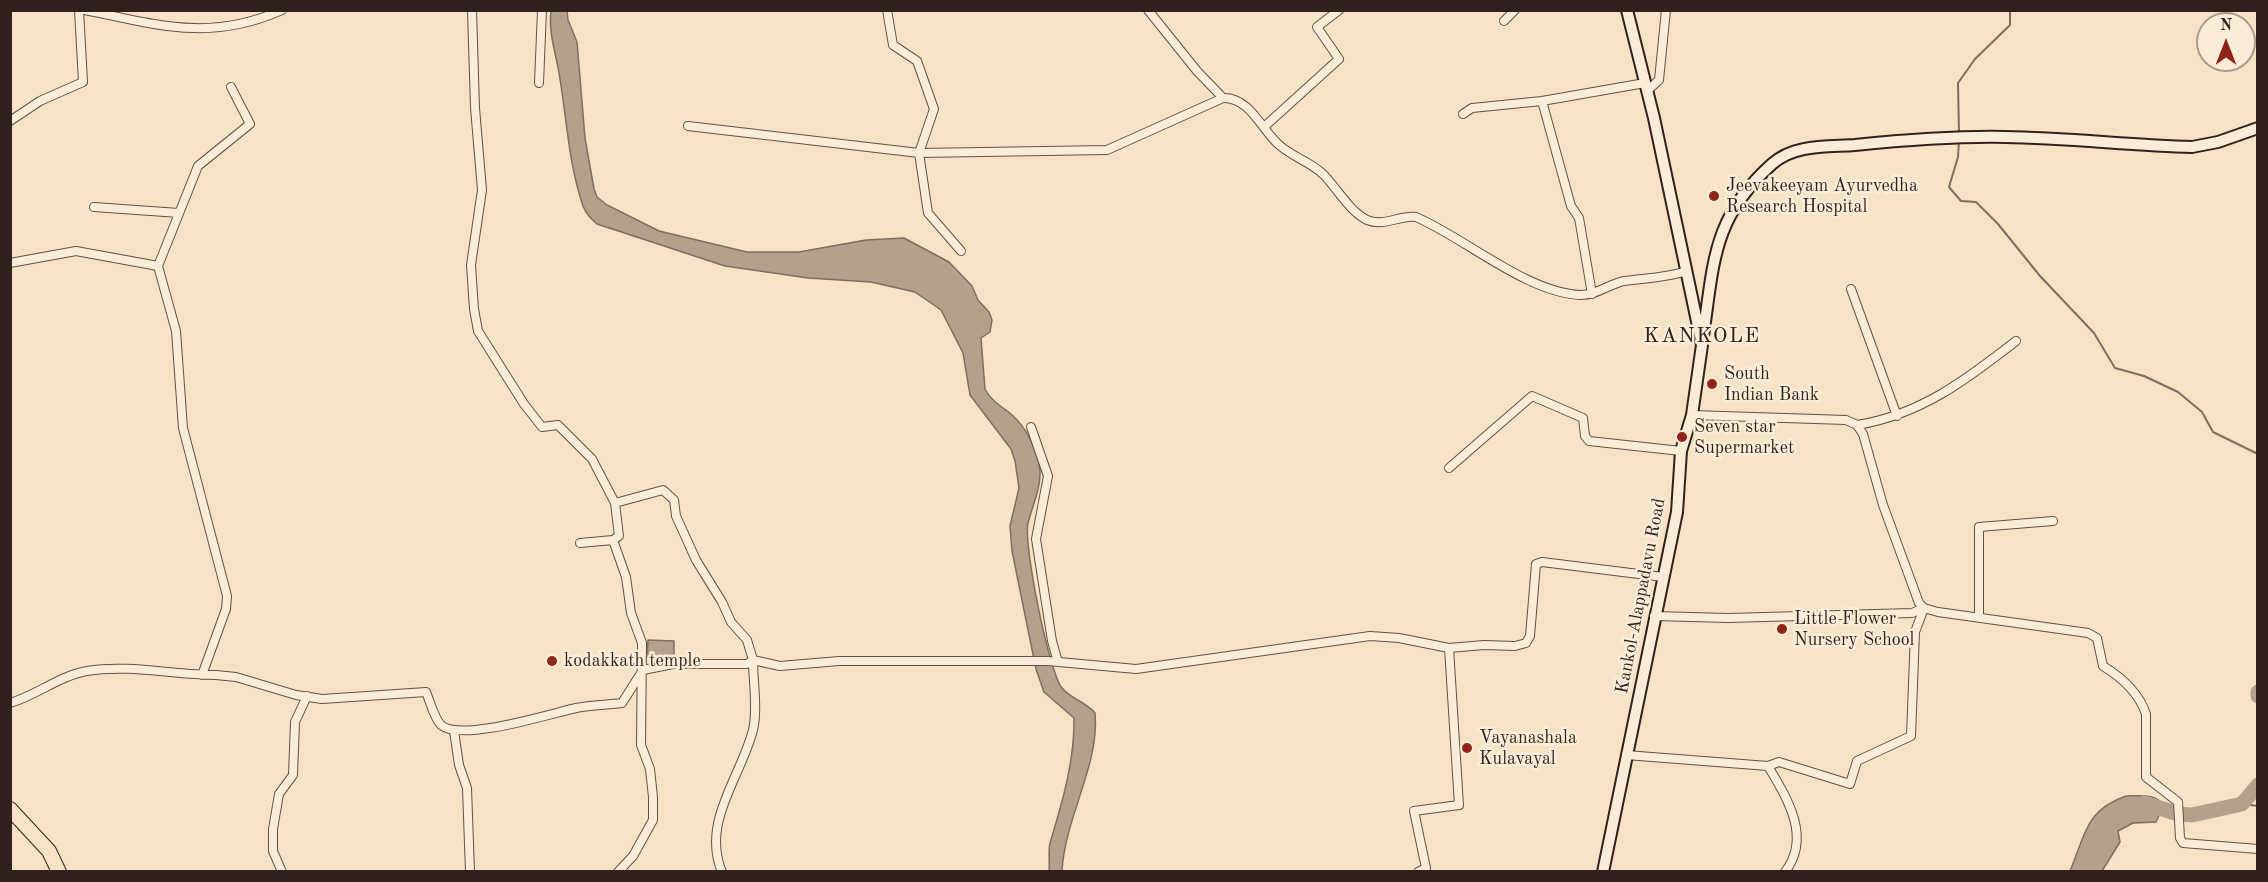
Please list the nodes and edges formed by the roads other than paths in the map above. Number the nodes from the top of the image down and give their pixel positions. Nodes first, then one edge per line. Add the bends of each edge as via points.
1 (79, 10) edge
2 (85, 10) edge
3 (282, 10) edge
4 (472, 10) edge
5 (542, 10) edge
6 (887, 10) edge
7 (1148, 10) edge
8 (1339, 10) edge
9 (1515, 10) edge
10 (1627, 10) edge
11 (1666, 10) edge
12 (1504, 21) dead end
13 (539, 83) dead end
14 (231, 87) dead end
15 (1646, 87) junction
16 (1223, 98) junction
17 (1542, 101) junction
18 (1463, 114) dead end
19 (10, 121) edge
20 (688, 126) dead end
21 (1263, 127) junction
22 (2258, 128) edge
23 (919, 153) junction
24 (94, 207) dead end
25 (179, 213) junction
26 (961, 251) dead end
27 (10, 263) edge
28 (158, 266) junction
29 (1687, 271) junction
30 (1851, 289) dead end
31 (1592, 294) junction
32 (2016, 341) dead end
33 (1702, 345) junction
34 (1692, 416) junction
35 (1897, 416) junction
36 (1857, 425) junction
37 (1031, 427) dead end
38 (1681, 451) junction
39 (1449, 468) dead end
40 (615, 503) junction
41 (2053, 521) dead end
42 (613, 540) junction
43 (580, 543) dead end
44 (1663, 577) junction
45 (1924, 608) junction
46 (1654, 616) junction
47 (1979, 618) junction
48 (1449, 648) junction
49 (753, 660) junction
50 (1058, 662) junction
51 (643, 670) junction
52 (202, 675) junction
53 (307, 696) junction
54 (11, 703) edge
55 (454, 731) junction
56 (1626, 755) junction
57 (1768, 766) junction
58 (10, 808) edge
59 (2258, 849) edge
60 (59, 872) edge
61 (282, 872) edge
62 (470, 872) edge
63 (618, 872) edge
64 (722, 872) edge
65 (1418, 872) edge
66 (1603, 872) edge
67 (1785, 872) edge

1 - 19 street via 83,81 40,101
2 - 3 street via 211,30 262,19
4 - 40 street via 482,190 471,265 478,331 542,427 558,425 577,442 592,459
5 - 13 street
6 - 23 street via 893,45 917,62 934,110
7 - 16 street
8 - 21 street via 1317,27 1339,59
9 - 12 street
10 - 15 main road, Kankol-Alappadavu Road
11 - 15 street via 1659,80
14 - 25 street via 250,124 198,166
15 - 17 street
15 - 29 main road, Kankol-Alappadavu Road
16 - 21 street via 1247,107
16 - 23 street via 1107,150
17 - 18 street via 1472,108
17 - 31 street via 1571,206 1579,218
20 - 23 street
21 - 31 street via 1278,145 1322,173 1358,214 1370,221 1416,217 1513,272 1557,291
22 - 33 main road via 2192,147 2083,140 1931,138 1792,151 1772,164 1725,222 1713,261
23 - 26 street via 928,213
24 - 25 street
25 - 28 street
27 - 28 street via 76,251
28 - 52 street via 176,331 183,428 227,596
29 - 31 street via 1665,278 1622,281
29 - 33 main road, Kankol-Alappadavu Road
30 - 35 street
32 - 35 street via 1960,384
33 - 34 main road, Kankol-Alappadavu Road
34 - 36 street via 1846,420
34 - 38 main road, Kankol-Alappadavu Road
35 - 36 street
36 - 45 street via 1914,593
37 - 50 street via 1048,476 1036,538
38 - 39 street via 1589,441 1584,436 1583,418 1532,396
38 - 44 main road, Kankol-Alappadavu Road via 1677,512
40 - 42 street via 619,536
40 - 49 street via 663,490 674,500 675,516 696,560 731,622 747,640
41 - 47 street via 1979,527
42 - 43 street
42 - 51 street via 627,577 631,613 642,643
44 - 46 main road, Kankol-Alappadavu Road
44 - 48 street via 1542,562 1536,564 1530,636 1526,643
45 - 46 street via 1912,613 1834,616
45 - 47 street
45 - 57 street via 1914,632 1911,736 1857,761 1850,784 1779,762
46 - 56 main road, Kankol-Alappadavu Road
47 - 59 street via 2088,633 2097,638 2103,666 2120,678 2143,706 2146,777 2178,802 2183,843
48 - 50 street via 1370,636 1136,669
48 - 65 street via 1459,805 1414,811 1426,868
49 - 50 street via 780,666 839,661
49 - 51 street via 747,664 673,664
49 - 64 street via 753,728 723,800 714,852
51 - 55 street via 622,703 575,708 534,721 487,729
51 - 63 street via 641,745 650,768 653,819 633,856
52 - 53 street via 236,677
52 - 54 street via 86,671
53 - 55 street via 322,699 426,692 440,724
53 - 61 street via 295,722 293,775 279,794 273,829 273,851
55 - 62 street via 466,788
56 - 57 street
56 - 66 main road, Kankol-Alappadavu Road
57 - 67 street via 1789,801 1799,839
58 - 60 highway via 49,851

